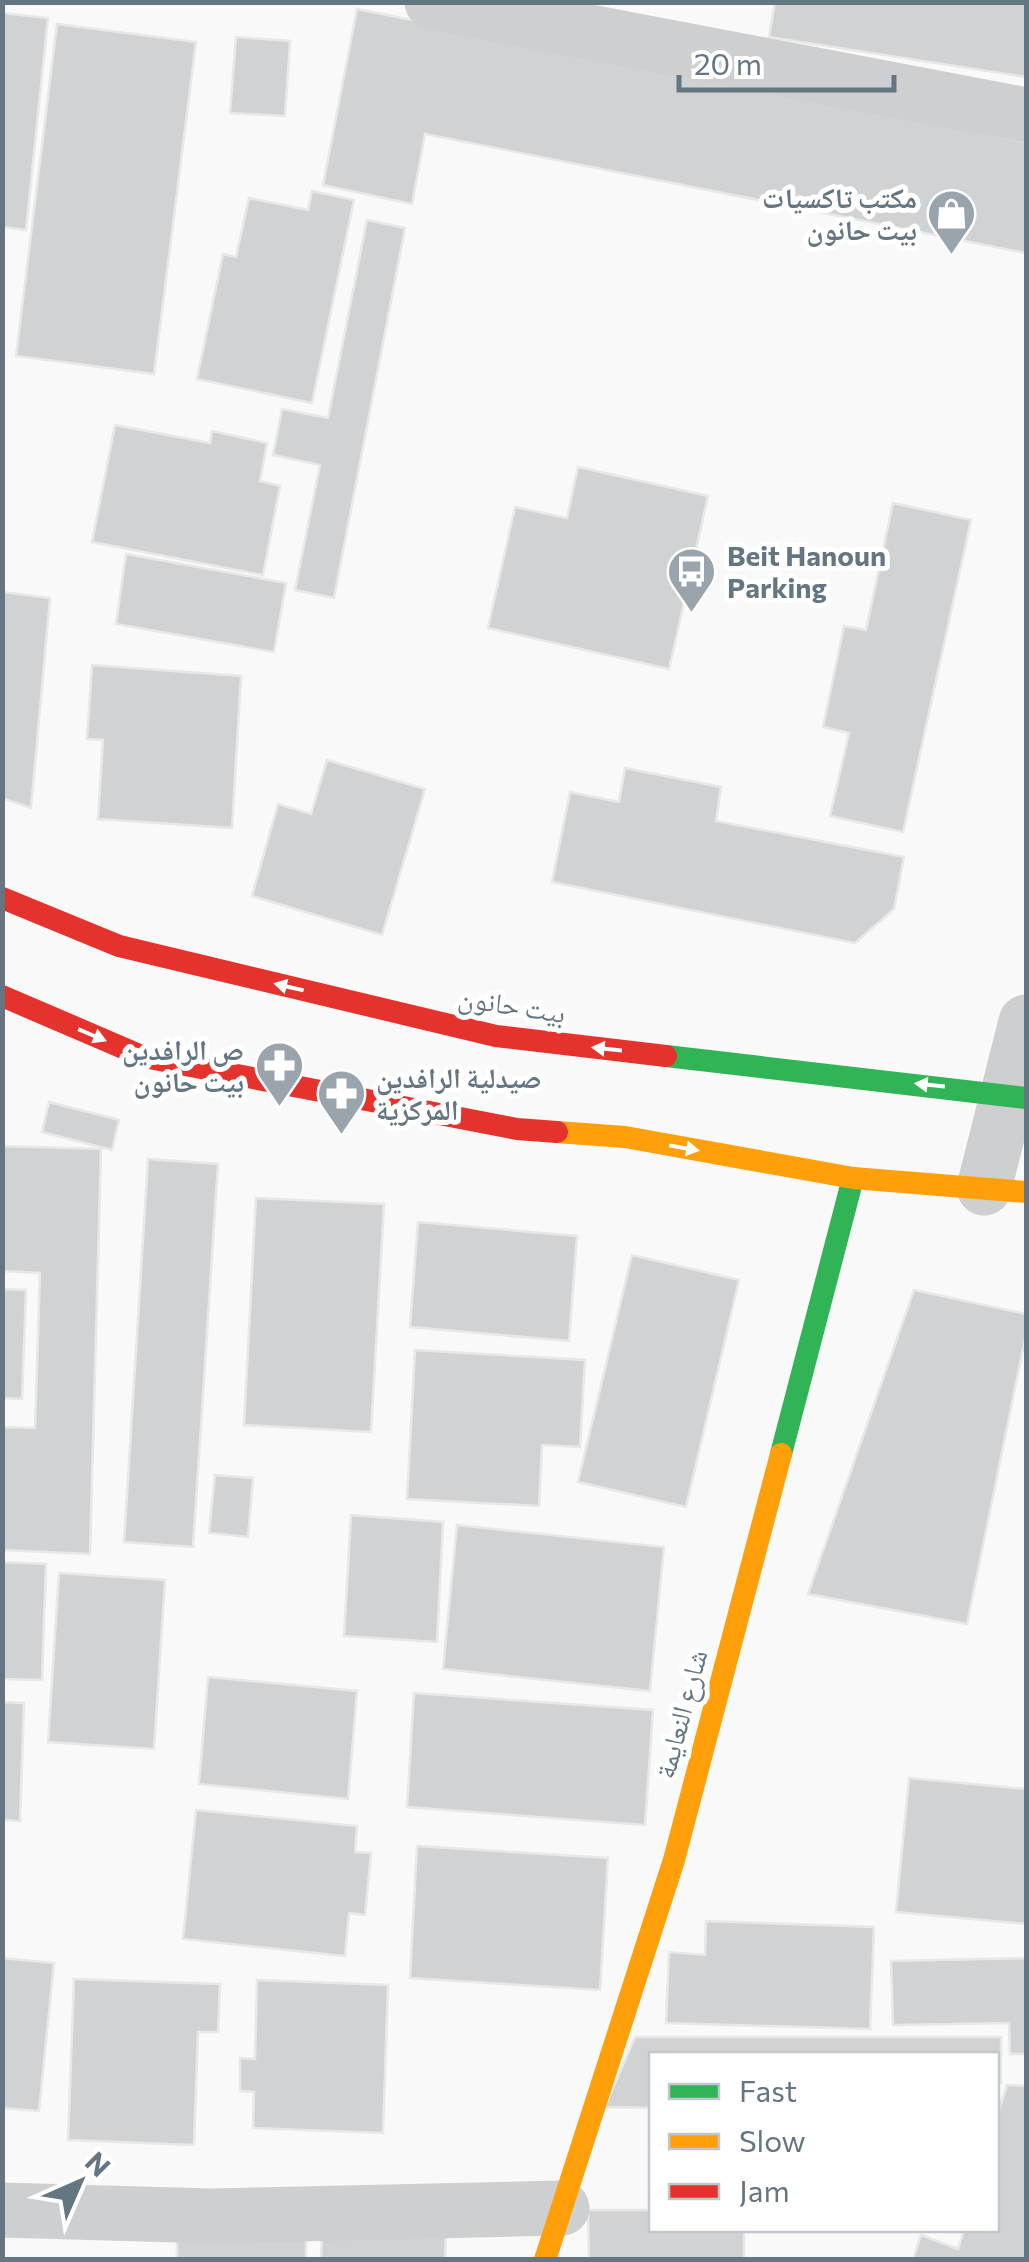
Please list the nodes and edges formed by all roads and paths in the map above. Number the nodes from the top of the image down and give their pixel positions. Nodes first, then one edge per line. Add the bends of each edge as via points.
1 (432, 2) edge
2 (1026, 115) edge
3 (2, 898) edge
4 (2, 996) edge
5 (1026, 1022) edge
6 (1017, 1096) edge
7 (853, 1178) junction
8 (1005, 1190) edge
9 (562, 2208) junction
10 (2, 2210) edge
11 (546, 2260) edge

1 - 2 street
6 -> 3 main road, بيت حانون via 496,1036 119,946
4 -> 7 main road via 144,1057 517,1129 624,1137
5 - 6 street
6 - 8 street
7 - 8 main road
7 - 9 main road, شارع النعايمة via 674,1860
9 - 10 street via 211,2216
9 - 11 main road, شارع النعايمة

